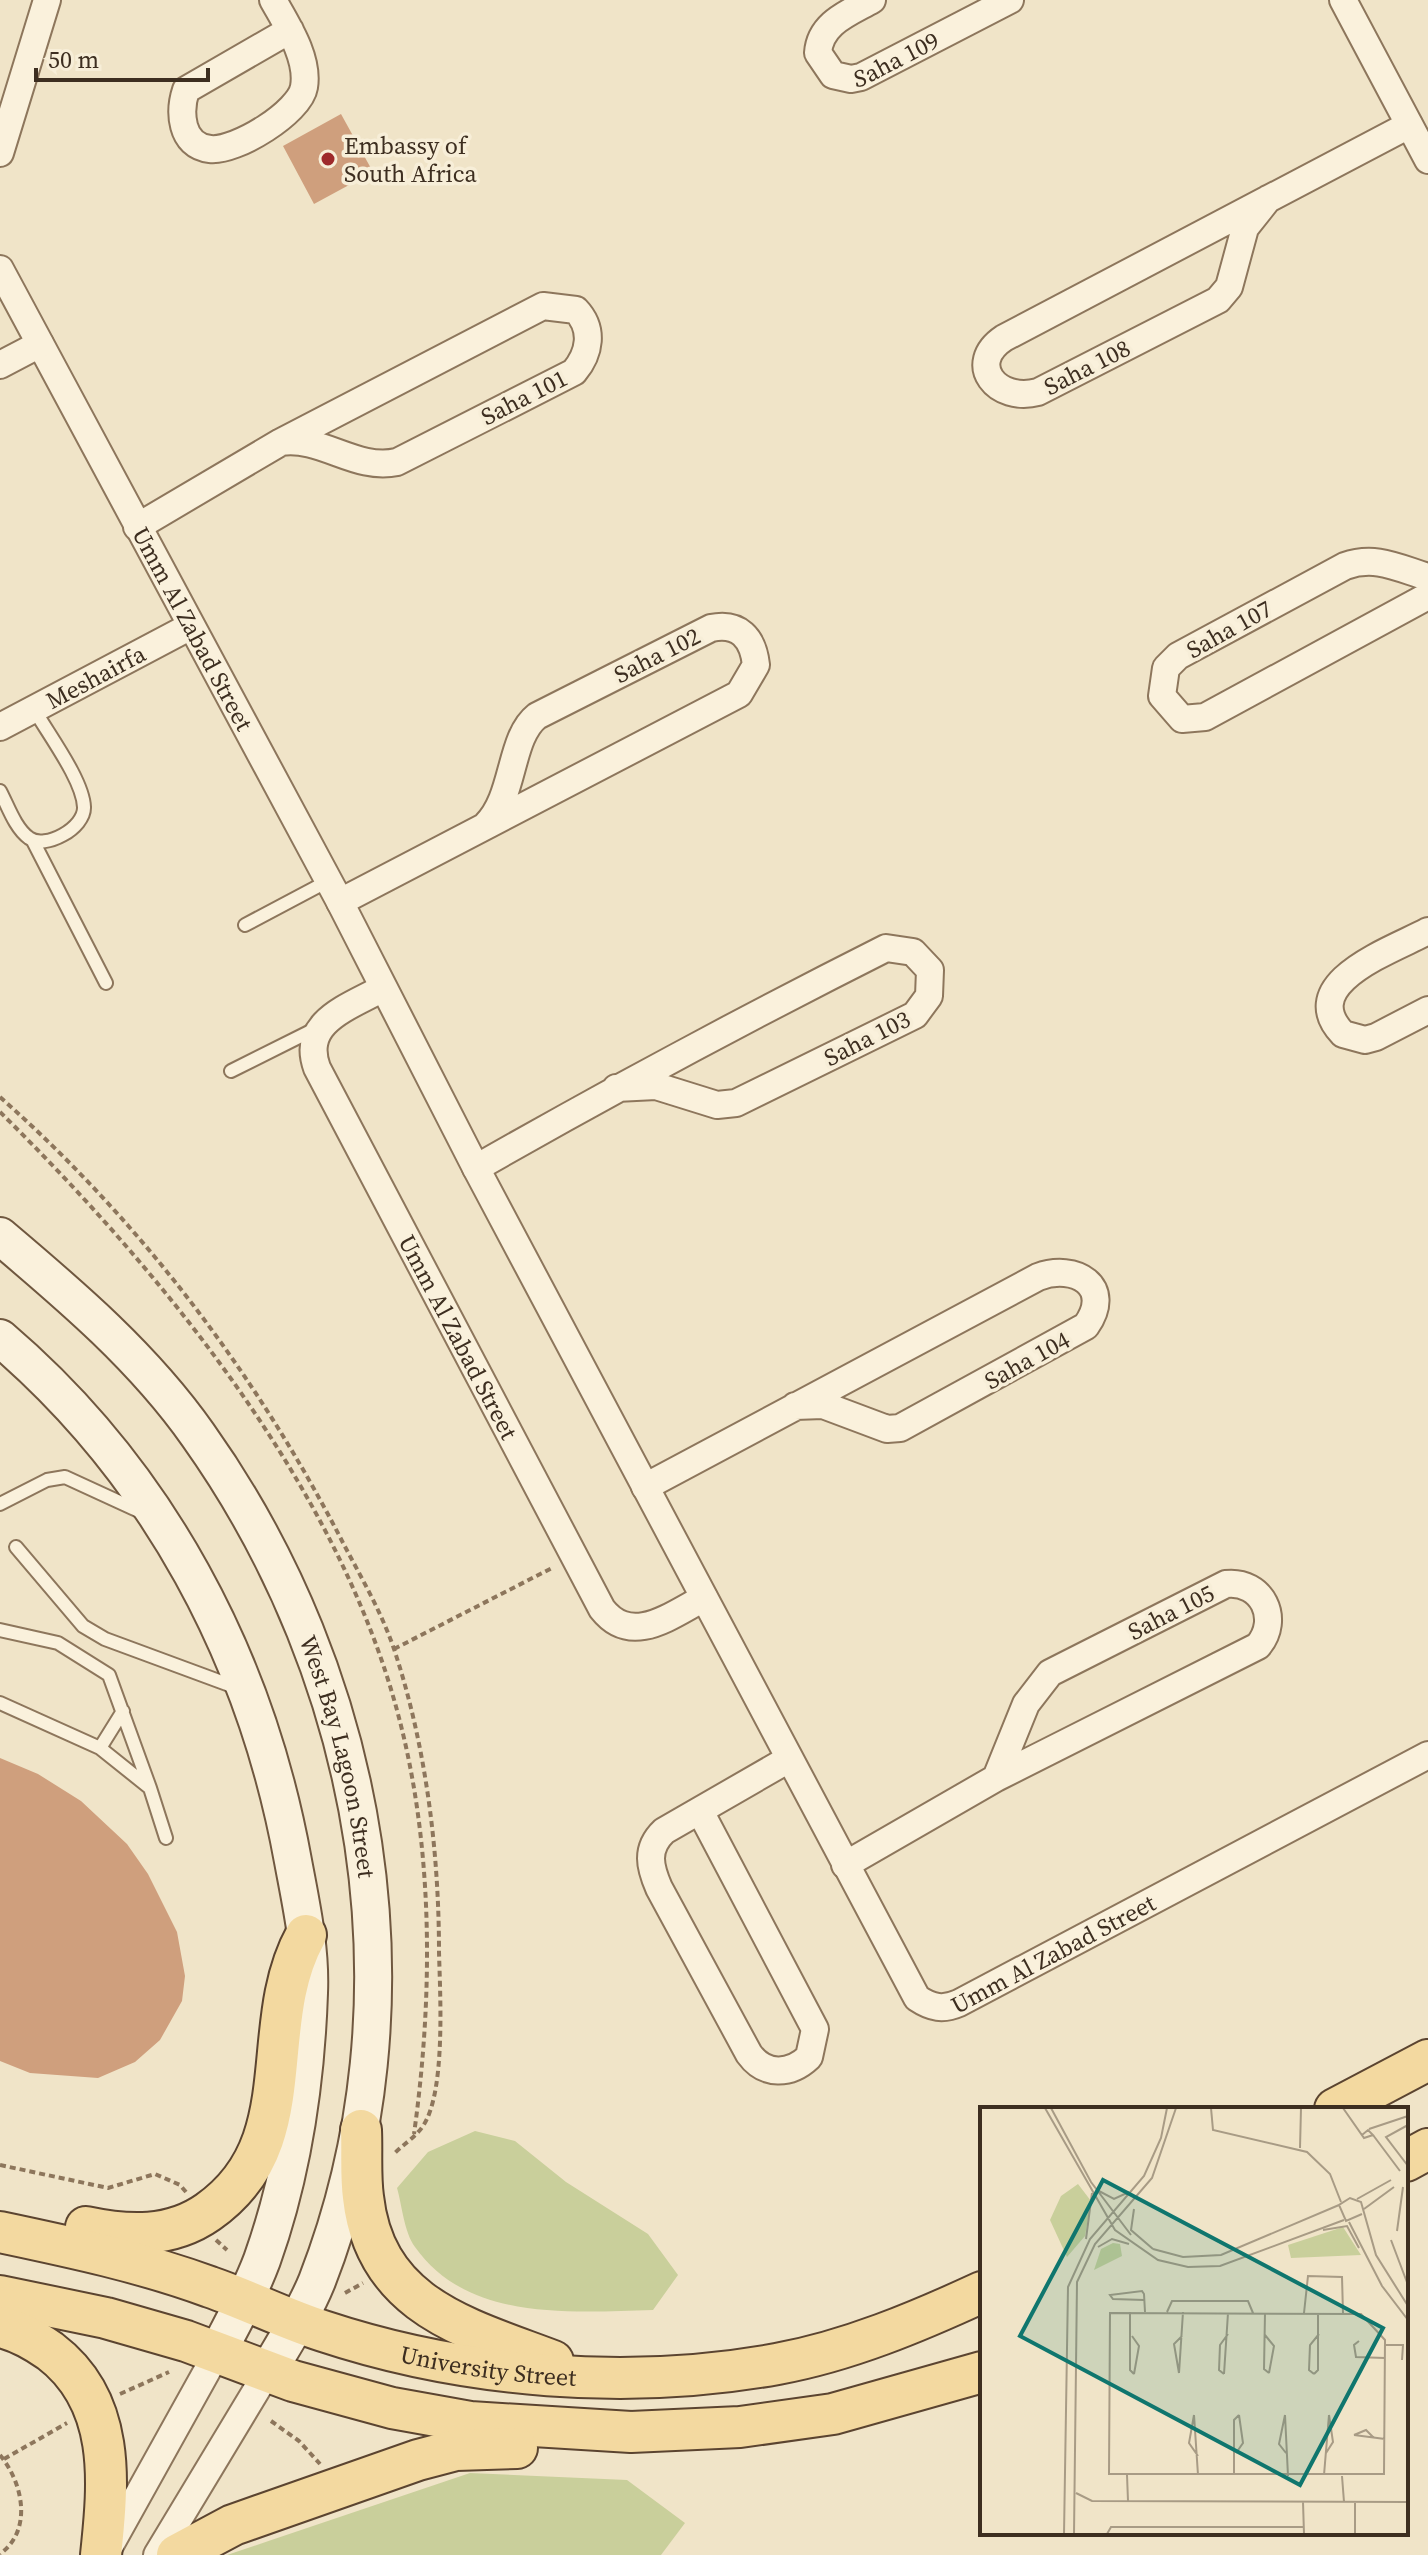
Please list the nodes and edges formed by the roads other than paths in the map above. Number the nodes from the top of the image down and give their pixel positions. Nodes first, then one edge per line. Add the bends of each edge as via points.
1 (47, 0) edge
2 (273, 0) edge
3 (872, 0) edge
4 (1010, 0) edge
5 (1343, 0) edge
6 (290, 30) junction
7 (1409, 125) junction
8 (0, 153) edge
9 (1428, 160) edge
10 (1268, 199) junction
11 (0, 269) edge
12 (40, 344) junction
13 (0, 365) edge
14 (281, 442) junction
15 (137, 527) junction
16 (1428, 577) edge
17 (1428, 596) edge
18 (191, 626) junction
19 (34, 709) junction
20 (0, 727) edge
21 (0, 791) edge
22 (486, 825) junction
23 (33, 841) junction
24 (334, 891) junction
25 (245, 925) dead end
26 (1428, 931) edge
27 (106, 983) dead end
28 (383, 988) junction
29 (1428, 1010) edge
30 (318, 1027) junction
31 (231, 1071) dead end
32 (616, 1088) junction
33 (476, 1168) junction
34 (0, 1236) edge
35 (0, 1338) edge
36 (795, 1406) junction
37 (645, 1487) junction
38 (0, 1504) edge
39 (164, 1525) junction
40 (16, 1547) dead end
41 (704, 1598) junction
42 (0, 1630) edge
43 (249, 1692) junction
44 (0, 1703) edge
45 (123, 1711) junction
46 (100, 1748) junction
47 (1428, 1755) edge
48 (789, 1759) junction
49 (996, 1778) junction
50 (150, 1788) junction
51 (700, 1811) junction
52 (166, 1838) dead end
53 (845, 1865) junction
54 (306, 1935) junction
55 (1428, 2060) edge
56 (1339, 2107) edge
57 (361, 2130) junction
58 (1428, 2149) edge
59 (1408, 2160) edge
60 (0, 2220) edge
61 (0, 2232) edge
62 (980, 2293) edge
63 (0, 2296) edge
64 (244, 2300) junction
65 (297, 2322) junction
66 (0, 2327) edge
67 (217, 2353) junction
68 (268, 2371) junction
69 (980, 2373) edge
70 (595, 2376) junction
71 (588, 2430) junction
72 (103, 2555) edge
73 (157, 2555) edge
74 (177, 2555) edge

1 - 8 street
2 - 6 street
3 - 4 street, Saha 109 via 832,23 821,37 818,53 833,75 861,77
5 - 7 street
6 - 6 street via 186,90 180,108 184,128 195,143 210,149 230,146 299,102 304,69
7 - 9 street
7 - 10 street, Saha 108
10 - 10 street, Saha 108 via 995,343 987,366 996,385 1016,396 1038,392 1218,300 1229,287 1245,228
11 - 12 street, Umm Al Zabad Street
12 - 13 street
12 - 15 street, Umm Al Zabad Street
14 - 14 street, Saha 101 via 543,306 576,310 586,323 588,343 574,372 397,462 369,465 306,442
14 - 15 street, Saha 101
15 - 18 street, Umm Al Zabad Street
16 - 17 street, Saha 107 via 1383,561 1363,559 1345,566 1178,656 1166,668 1162,696 1182,719 1205,717
18 - 19 street, Meshairfa
18 - 24 street, Umm Al Zabad Street
19 - 20 street, Meshairfa
19 - 23 lane via 83,795 85,812 79,824 48,842
21 - 23 lane via 22,833
22 - 22 street, Saha 102 via 501,806 523,738 537,716 711,628 741,630 751,641 756,665 739,694
22 - 24 street, Saha 102
23 - 27 lane
24 - 25 lane
24 - 28 street, Umm Al Zabad Street
26 - 29 street via 1342,979 1329,1008 1343,1034 1365,1040
28 - 30 street
28 - 33 street, Umm Al Zabad Street
30 - 31 lane
30 - 41 street, Umm Al Zabad Street via 312,1045 317,1068 602,1609 620,1625 641,1629
32 - 32 street, Saha 103 via 656,1086 717,1105 736,1103 915,1015 929,996 930,970 913,952 886,948
32 - 33 street, Saha 103
33 - 37 street, Umm Al Zabad Street
34 - 57 street, West Bay Lagoon Street via 78,1302 180,1412 263,1537 304,1624 338,1717 366,1861 375,1967
35 - 39 street via 95,1430
36 - 36 street, Saha 104 via 1038,1277 1068,1271 1092,1288 1096,1302 1086,1326 900,1428 887,1429 823,1405
36 - 37 street, Saha 104
37 - 41 street, Umm Al Zabad Street
38 - 39 lane via 47,1480 65,1477
39 - 43 street via 213,1611
40 - 43 lane via 83,1626
41 - 48 street, Umm Al Zabad Street
42 - 45 lane via 58,1643 101,1667
43 - 54 street via 276,1777
44 - 46 lane
45 - 46 lane
45 - 50 lane
46 - 50 lane
47 - 53 street, Umm Al Zabad Street via 947,2008 917,1998
48 - 51 street
48 - 53 street, Umm Al Zabad Street
49 - 49 street, Saha 105 via 1258,1646 1268,1629 1258,1593 1238,1583 1226,1584 1050,1673 1026,1704
49 - 53 street, Saha 105
50 - 52 lane
51 - 51 street via 656,1838 651,1846 652,1871 755,2062 771,2070 792,2069 809,2057 815,2029
54 - 60 main road via 288,1975 265,2141 236,2190 202,2217 126,2236 55,2221
54 - 64 street via 310,1990 297,2123 269,2239
55 - 56 main road
57 - 65 street, West Bay Lagoon Street via 330,2243
57 - 70 main road via 369,2231 401,2286 446,2319
58 - 59 main road
61 - 64 main road, University Street via 143,2265
62 - 70 main road, University Street via 897,2329 778,2364 674,2375
63 - 67 main road via 106,2318
64 - 65 main road, University Street
64 - 67 street
65 - 68 street, West Bay Lagoon Street
65 - 70 main road, University Street via 428,2358
66 - 72 main road via 37,2342 62,2360 95,2406 107,2477
67 - 68 main road
67 - 72 street
68 - 71 main road via 426,2416
68 - 73 street
69 - 71 main road via 833,2414 740,2427
71 - 74 main road via 534,2446 456,2450 233,2525

